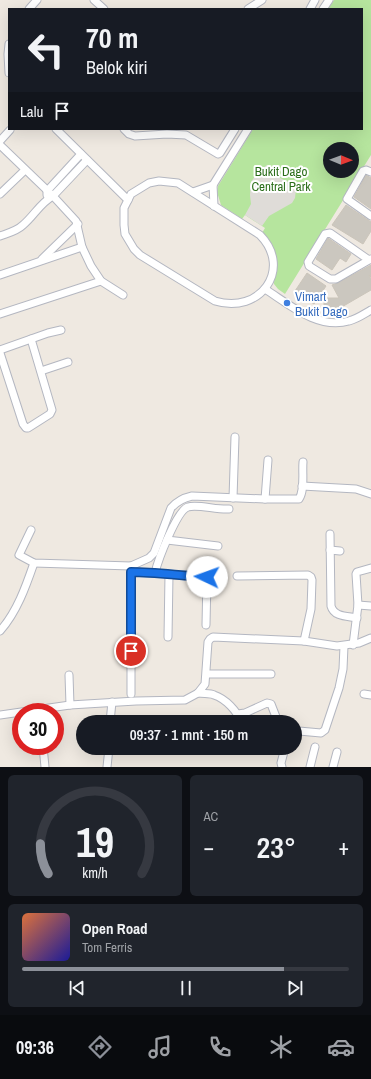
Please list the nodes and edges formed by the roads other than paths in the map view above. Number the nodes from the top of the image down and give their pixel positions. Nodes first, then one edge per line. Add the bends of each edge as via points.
1 (37, 0) edge
2 (94, 0) edge
3 (262, 0) edge
4 (31, 8) edge
5 (100, 8) edge
6 (251, 8) edge
7 (10, 130) edge
8 (57, 130) edge
9 (125, 130) edge
10 (139, 130) edge
11 (234, 130) edge
12 (247, 130) edge
13 (188, 132) edge
14 (135, 136) junction
15 (0, 141) edge
16 (0, 146) edge
17 (81, 154) junction
18 (87, 160) junction
19 (25, 170) junction
20 (371, 172) edge
21 (213, 185) junction
22 (193, 192) junction
23 (0, 194) edge
24 (49, 195) junction
25 (128, 200) junction
26 (214, 206) junction
27 (371, 216) edge
28 (78, 224) junction
29 (0, 236) edge
30 (82, 247) junction
31 (370, 259) edge
32 (41, 261) junction
33 (0, 275) edge
34 (101, 281) junction
35 (266, 289) junction
36 (123, 295) dead end
37 (371, 310) edge
38 (0, 314) edge
39 (61, 330) dead end
40 (30, 339) junction
41 (0, 350) edge
42 (0, 353) edge
43 (68, 362) dead end
44 (41, 371) junction
45 (235, 436) dead end
46 (268, 460) dead end
47 (303, 462) dead end
48 (302, 486) junction
49 (371, 494) edge
50 (233, 498) junction
51 (265, 499) junction
52 (228, 510) dead end
53 (31, 530) dead end
54 (330, 534) dead end
55 (167, 540) junction
56 (218, 546) dead end
57 (330, 550) junction
58 (340, 551) dead end
59 (34, 563) junction
60 (371, 568) edge
61 (131, 569) junction
62 (155, 572) junction
63 (169, 575) junction
64 (237, 576) dead end
65 (207, 577) junction
66 (220, 577) dead end
67 (358, 605) junction
68 (371, 606) edge
69 (357, 618) junction
70 (206, 625) dead end
71 (0, 631) edge
72 (168, 637) dead end
73 (371, 638) edge
74 (304, 641) junction
75 (353, 644) junction
76 (344, 646) junction
77 (206, 674) junction
78 (271, 674) dead end
79 (69, 675) dead end
80 (198, 693) junction
81 (130, 694) dead end
82 (112, 702) junction
83 (70, 705) junction
84 (64, 706) edge
85 (12, 714) edge
86 (238, 714) joint
87 (0, 715) edge
88 (111, 715) edge
89 (276, 715) edge
90 (302, 731) edge
91 (315, 747) dead end
92 (337, 752) dead end
93 (44, 755) edge
94 (108, 755) edge
95 (283, 755) edge
96 (45, 767) edge
97 (107, 767) edge
98 (282, 767) edge
99 (310, 767) edge
100 (333, 767) edge

1 - 4 street
2 - 5 street
3 - 6 street
7 - 15 street
8 - 17 street
9 - 14 street
10 - 14 street
11 - 13 street via 218,154
12 - 21 street
13 - 14 street
16 - 19 street
17 - 18 street
17 - 24 street
18 - 24 street
18 - 25 street
19 - 23 street
19 - 24 street
20 - 27 street via 363,171 346,199
21 - 22 street
21 - 26 street
22 - 25 street via 178,183 159,181 139,188
22 - 26 street
24 - 28 street
24 - 29 street via 23,225
25 - 35 street via 124,208 125,234 140,254 215,301 241,304
26 - 35 street via 260,234 267,242 272,250 273,260 271,277
28 - 30 street
28 - 32 street
30 - 32 street
30 - 34 street
31 - 31 street via 334,280 309,266 308,262 327,232
32 - 33 street
34 - 36 street
34 - 38 street
35 - 37 street via 316,320 327,323 351,321
39 - 40 street
40 - 41 street
40 - 44 street
42 - 44 street via 26,428 50,414 52,410
43 - 44 street
45 - 50 street
46 - 51 street
47 - 48 street
48 - 49 street via 356,489
48 - 51 street via 299,499
50 - 51 street
50 - 61 street via 192,496 175,503 154,554
52 - 55 street via 187,507 178,516
53 - 59 street via 18,554
54 - 57 street
55 - 56 street
55 - 62 street
57 - 58 street
57 - 69 street via 331,606 337,614
59 - 61 street
59 - 71 street via 13,613
60 - 67 street via 360,570 356,574
61 - 62 street
61 - 81 street
62 - 63 street
63 - 65 street
63 - 72 street
64 - 74 street via 311,576 311,609
65 - 66 street
65 - 70 street
67 - 68 street
67 - 69 street
69 - 75 street
73 - 75 street
74 - 76 street
74 - 77 street via 211,638 208,642
75 - 76 street
76 - 90 street via 340,688 325,730 318,733
77 - 78 street
77 - 80 street via 205,684
79 - 83 street
80 - 82 street via 177,701
80 - 86 street via 217,696
82 - 83 street
82 - 88 street
83 - 84 street
85 - 87 street
86 - 89 street via 267,703 271,704
91 - 99 street
92 - 100 street
93 - 96 street
94 - 97 street
95 - 98 street

